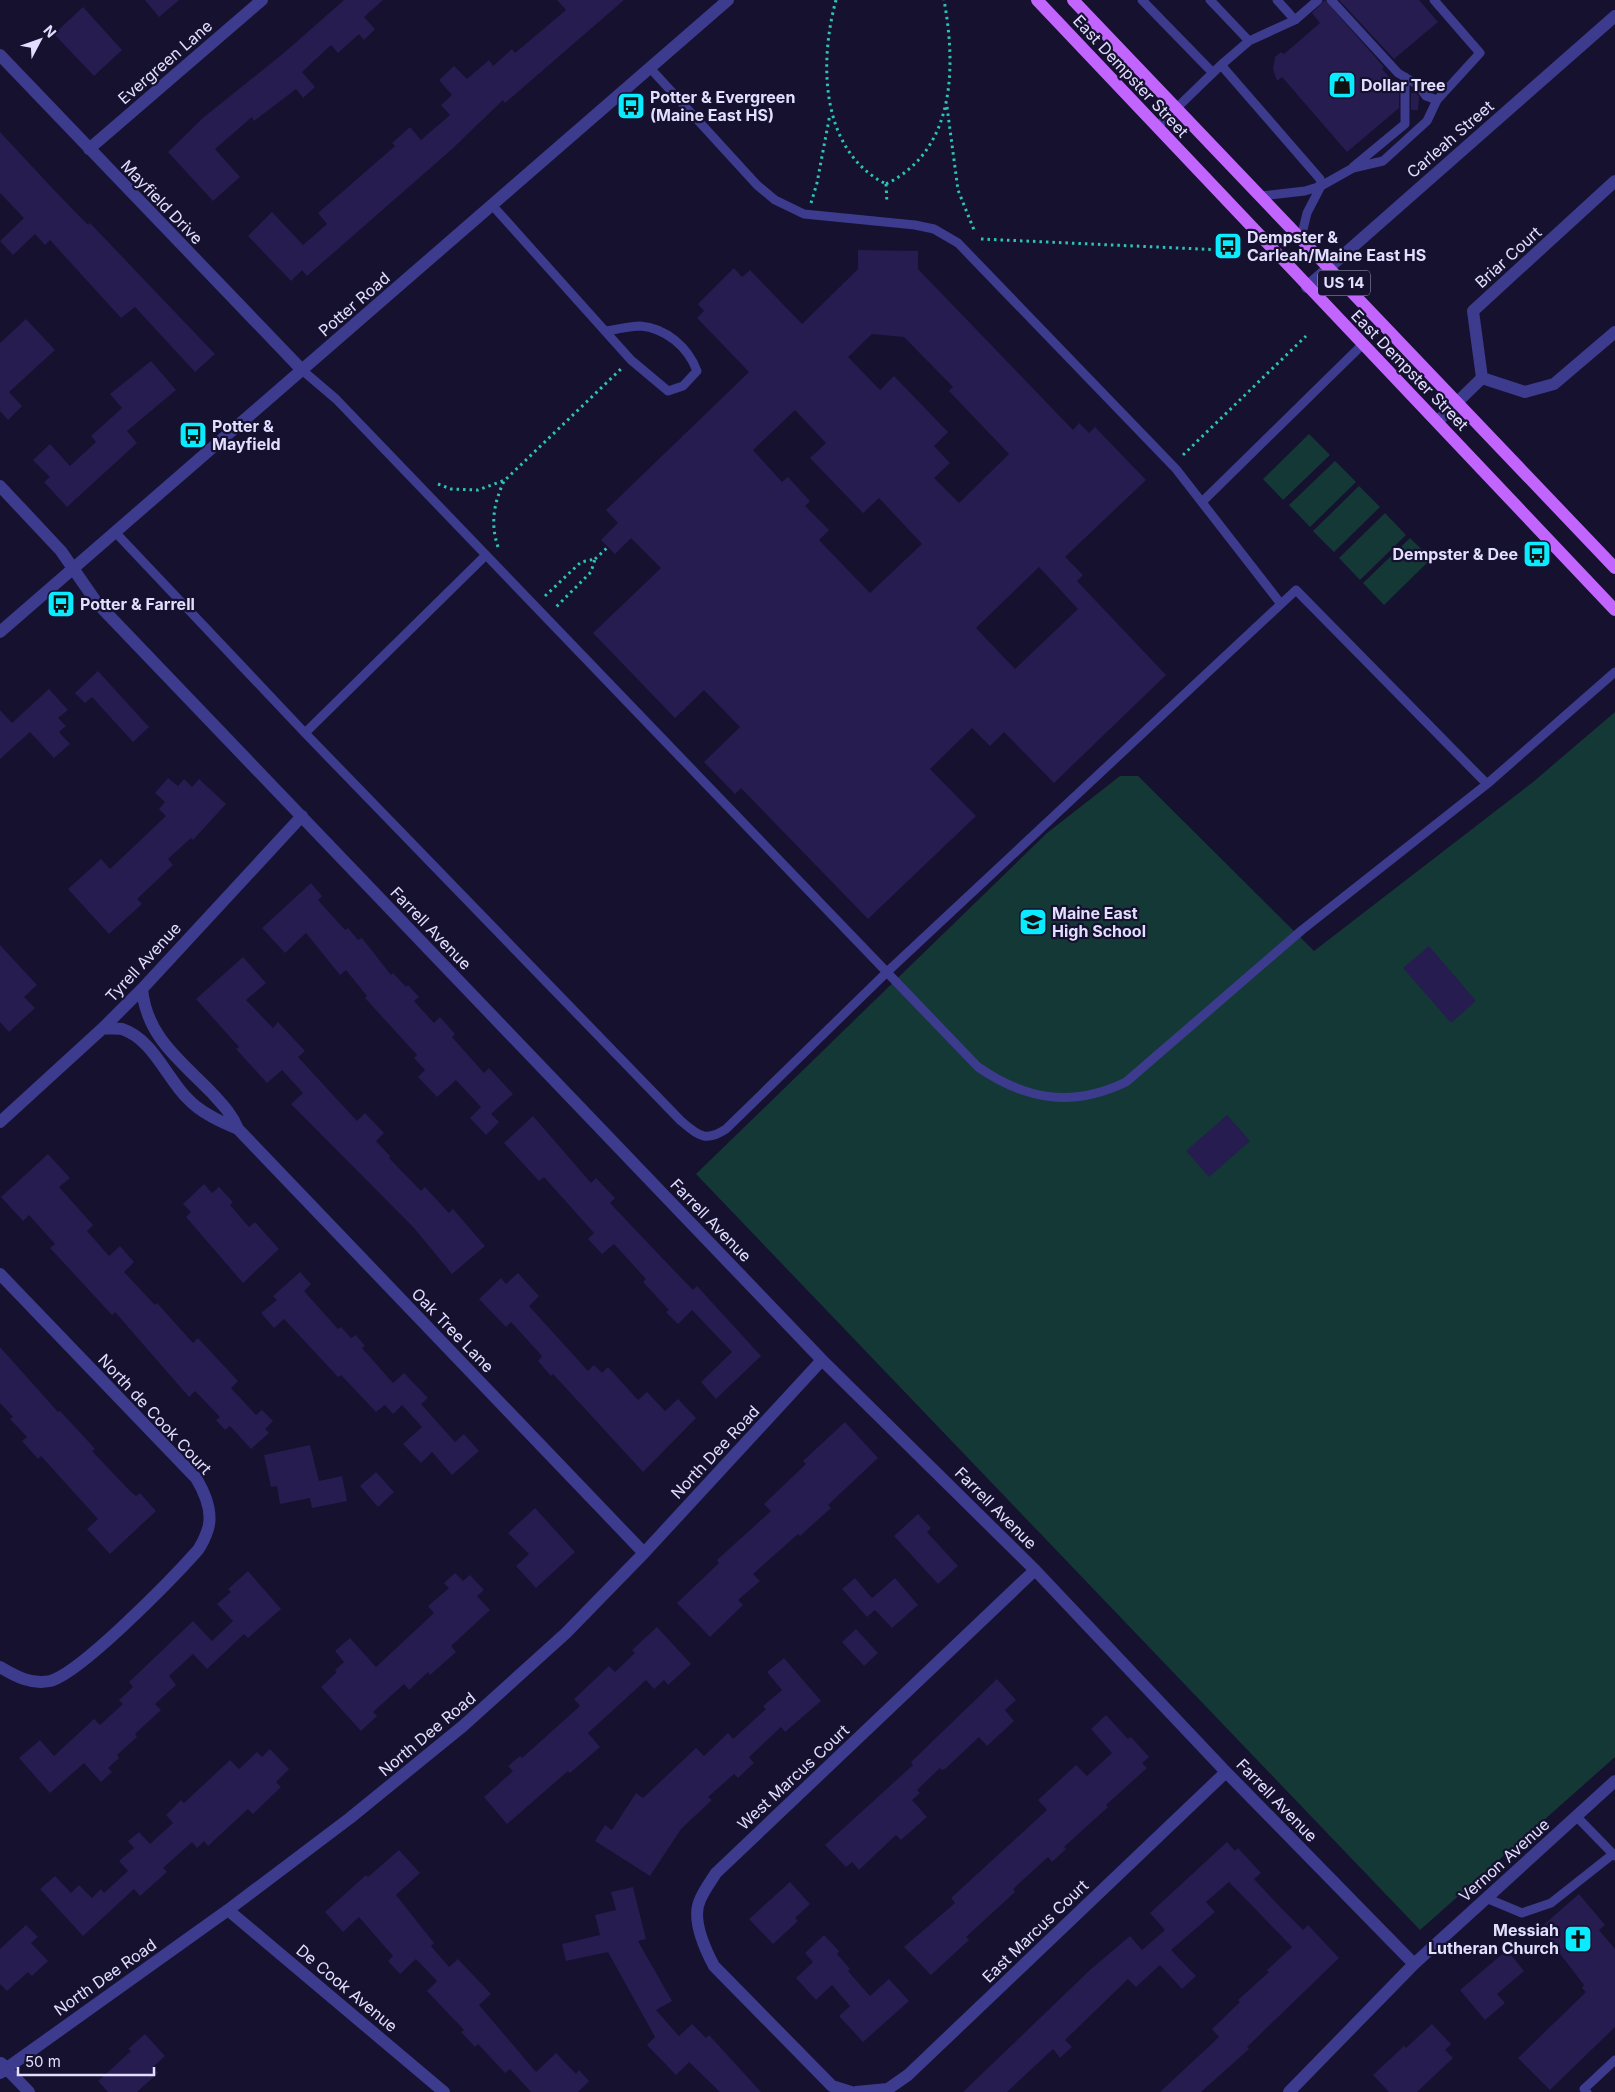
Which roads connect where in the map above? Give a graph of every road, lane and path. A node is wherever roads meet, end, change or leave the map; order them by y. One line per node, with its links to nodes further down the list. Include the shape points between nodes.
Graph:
1 (262, 0): 26 (street, Evergreen Lane)
2 (728, 0): 18 (street, Potter Road)
3 (836, 0): 24 (path, via 827,59)
4 (944, 0): 22 (path, via 950,44)
5 (1037, 0): 25 (main road, East Dempster Street / US 14)
6 (1073, 0): 23 (main road, East Dempster Street / US 14)
7 (1142, 0): 19 (lane)
8 (1210, 0): 15 (lane)
9 (1277, 0): 14 (lane)
10 (1318, 0): 14 (lane)
11 (1331, 0): 20 (lane)
12 (1434, 0): 21 (lane, via 1480,53)
13 (1615, 16): 39 (street, Carleah Street)
14 (1295, 20): 15 (lane)
15 (1249, 42): 17 (lane)
16 (0, 55): 26 (street, Mayfield Drive)
17 (1221, 64): 19 (lane); 30 (lane, via 1320,179)
18 (650, 68): 33 (street, Potter Road); 34 (lane, via 757,184 775,200)
19 (1212, 73): 23 (lane)
20 (1405, 77): 21 (lane, via 1418,85 1426,96); 27 (lane, via 1405,124)
21 (1438, 100): 27 (lane, via 1427,121 1383,161)
22 (947, 103): 29 (path, via 942,123 923,155 899,178); 35 (path, via 958,190)
23 (1176, 108): 25 (lane); 31 (main road, East Dempster Street / US 14)
24 (830, 112): 29 (path, via 853,156 865,170); 34 (path, via 814,197)
25 (1157, 127): 40 (main road, East Dempster Street / US 14)
26 (89, 149): 46 (street, Mayfield Drive)
27 (1353, 168): 30 (lane)
28 (1615, 181): 47 (street, Briar Court, via 1473,310)
29 (886, 184): 32 (path)
30 (1321, 186): 31 (lane); 36 (lane, via 1307,213)
31 (1261, 196): 36 (main road, East Dempster Street / US 14)
32 (887, 203)
33 (492, 205): 41 (lane); 46 (street, Potter Road)
34 (804, 214): 54 (lane, via 915,225 948,236 1176,469)
35 (974, 230)
36 (1301, 238): 39 (main road, East Dempster Street / US 14)
37 (981, 239): 38 (path)
38 (1222, 250)
39 (1329, 267): 40 (street, Carleah Street); 48 (main road, East Dempster Street / US 14)
40 (1307, 287): 44 (main road, East Dempster Street / US 14)
41 (605, 331): 45 (lane); 45 (lane, via 638,326 654,328 670,336 692,356 697,371 683,386 668,391)
42 (1615, 332): 47 (street, via 1554,384 1525,392)
43 (1306, 336): 50 (path)
44 (1362, 345): 49 (main road, East Dempster Street / US 14); 54 (lane)
45 (631, 360): 51 (path)
46 (302, 370): 55 (street, Potter Road); 58 (lane, via 336,399)
47 (1482, 378): 48 (street)
48 (1456, 403): 49 (street); 61 (main road, East Dempster Street / US 14)
49 (1438, 421): 65 (main road, East Dempster Street / US 14)
50 (1183, 455)
51 (504, 480): 52 (path, via 478,490 451,489); 56 (path, via 494,508 494,533)
52 (438, 484)
53 (0, 486): 60 (street, Farrell Avenue)
54 (1202, 502): 63 (lane)
55 (115, 532): 60 (street, Potter Road); 68 (lane)
56 (498, 547)
57 (608, 547): 59 (path)
58 (486, 555): 68 (lane); 71 (lane)
59 (595, 559): 62 (path, via 581,562); 64 (path, via 591,572)
60 (73, 568): 66 (street, Potter Road); 70 (street, Farrell Avenue, via 97,604)
61 (1615, 568)
62 (545, 596)
63 (1281, 604): 69 (lane, via 1296,590); 71 (lane)
64 (556, 607)
65 (1615, 610)
66 (0, 632)
67 (1615, 672): 69 (lane)
68 (305, 733): 71 (lane, via 695,1133 705,1137 716,1136 726,1130)
69 (1487, 784): 71 (lane, via 1302,930 1126,1082 1108,1091 1088,1096 1045,1097 997,1080 978,1067)
70 (302, 816): 72 (street, Tyrell Avenue); 77 (street, Farrell Avenue)
71 (887, 972)
72 (142, 989): 73 (street, Tyrell Avenue); 75 (street, Oak Tree Lane, via 144,1008 156,1034 228,1111)
73 (103, 1028): 74 (street, Tyrell Avenue); 75 (street, Oak Tree Lane, via 131,1033 146,1046 190,1101 220,1122)
74 (0, 1122)
75 (238, 1129): 78 (street, Oak Tree Lane)
76 (0, 1274): 80 (street, North de Cook Court, via 196,1478 208,1509 208,1528 199,1548 137,1613 73,1668 51,1681 35,1683)
77 (822, 1360): 78 (street, North Dee Road); 79 (street, Farrell Avenue)
78 (644, 1553): 86 (street, North Dee Road, via 566,1633 463,1726 350,1818)
79 (1035, 1570): 81 (street, Farrell Avenue); 93 (street, West Marcus Court, via 716,1873 699,1902 698,1926 702,1944 714,1966 832,2086)
80 (0, 1666)
81 (1226, 1772): 87 (street, Farrell Avenue); 94 (street, East Marcus Court, via 908,2075 888,2088)
82 (1613, 1786): 83 (street, Vernon Avenue)
83 (1576, 1816): 84 (lane); 85 (street, Vernon Avenue)
84 (1614, 1855): 85 (lane, via 1551,1903 1522,1913)
85 (1486, 1898): 87 (street, Vernon Avenue)
86 (228, 1910): 89 (street, North Dee Road); 92 (street, De Cook Avenue)
87 (1414, 1964): 90 (street, Vernon Avenue)
88 (1615, 2060): 95 (lane, via 1584,2089)
89 (2, 2067): 91 (street)
90 (1297, 2089)
91 (29, 2092)
92 (444, 2092)
93 (851, 2092)
94 (856, 2092)
95 (1588, 2092)

